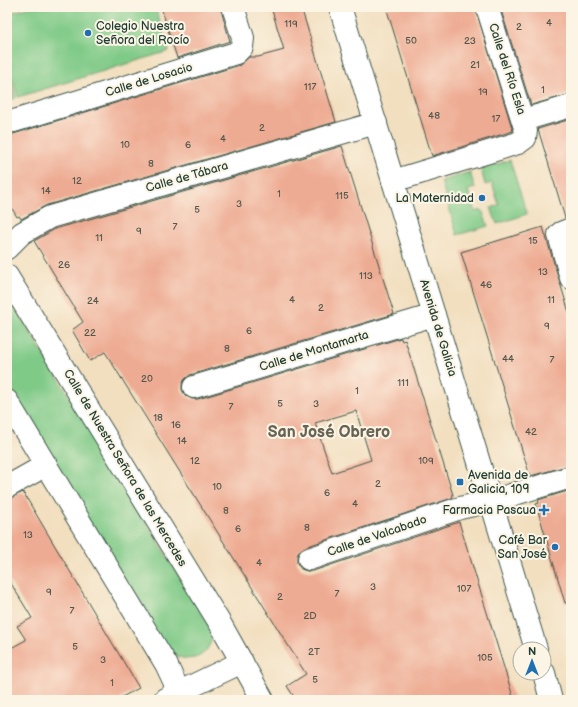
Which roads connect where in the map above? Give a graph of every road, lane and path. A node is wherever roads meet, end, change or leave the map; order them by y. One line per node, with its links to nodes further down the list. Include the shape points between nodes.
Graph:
1 (233, 7): 5 (main road, Calle de Losacio, via 243,41 242,47 236,53)
2 (340, 7): 6 (main road, Avenida de Galicia)
3 (490, 8): 7 (main road, Calle del Río Esla)
4 (571, 106): 7 (main road)
5 (14, 121)
6 (376, 123): 8 (main road, Avenida de Galicia); 10 (main road, Calle de Tábara, via 50,217 26,231)
7 (525, 125): 8 (main road, via 524,138 518,142)
8 (393, 181): 13 (main road, Avenida de Galicia)
9 (565, 231): 12 (main road, via 559,237)
10 (7, 248)
11 (7, 276): 22 (main road, Calle de Nuestra Señora de las Mercedes)
12 (571, 278)
13 (434, 315): 14 (main road, Calle de Montamarta); 19 (main road, Avenida de Galicia)
14 (194, 387)
15 (7, 401): 16 (main road)
16 (46, 465): 18 (main road); 24 (main road, via 166,664)
17 (571, 477): 19 (main road, Calle de Valcabado)
18 (7, 487)
19 (491, 501): 20 (main road, Calle de Valcabado, via 460,508); 21 (main road, Avenida de Galicia)
20 (309, 559)
21 (534, 641)
22 (242, 662): 24 (main road); 25 (main road, Calle de Nuestra Señora de las Mercedes)
23 (546, 681): 26 (main road)
24 (173, 698)
25 (263, 700)
26 (552, 700)

